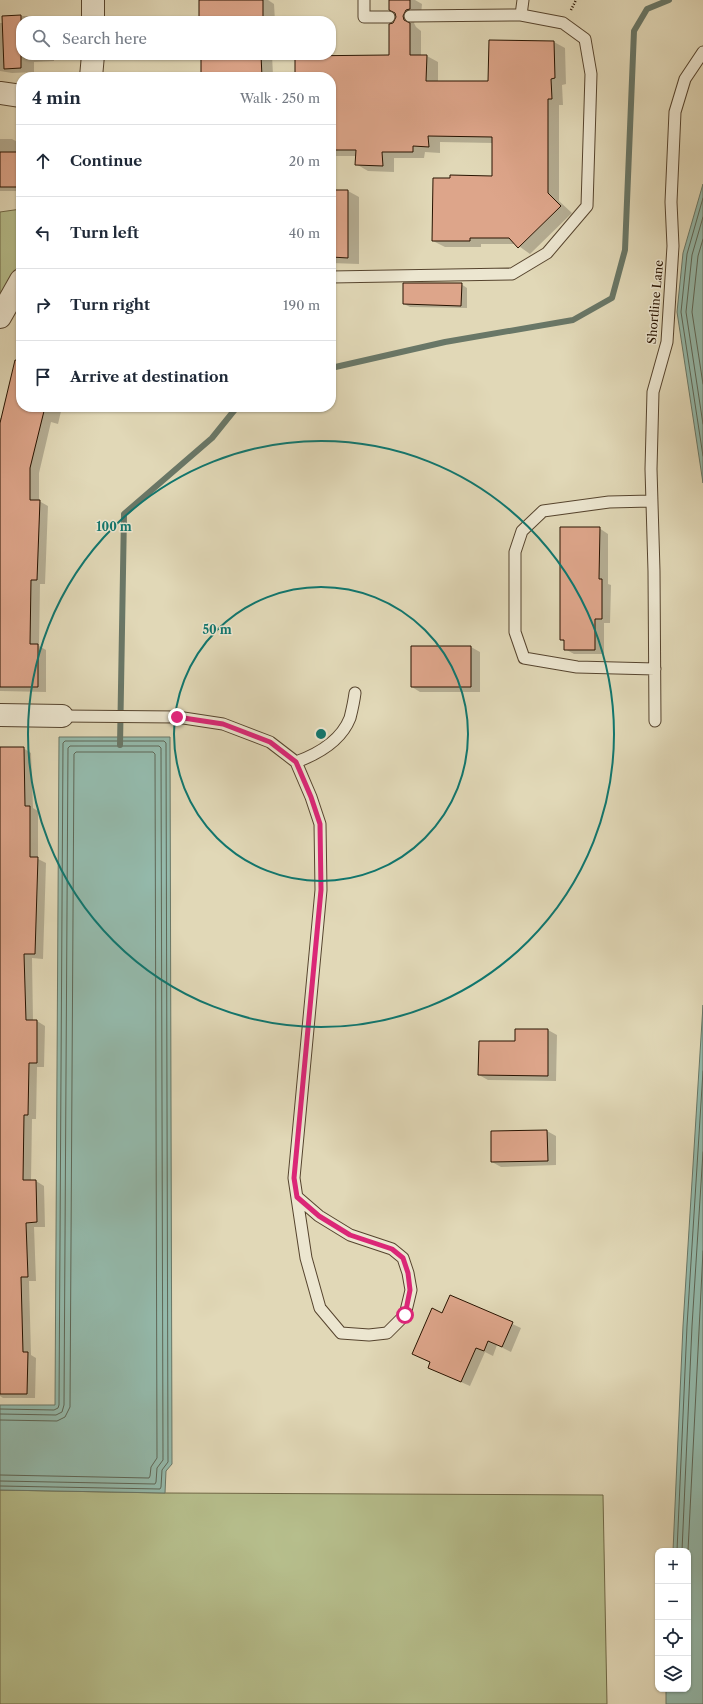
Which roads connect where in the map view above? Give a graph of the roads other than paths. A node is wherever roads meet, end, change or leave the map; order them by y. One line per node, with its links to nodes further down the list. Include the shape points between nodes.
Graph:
1 (93, 0): 5 (street)
2 (364, 0): 7 (lane, via 364,17)
3 (523, 0): 4 (lane)
4 (522, 15): 6 (lane); 13 (lane, via 564,23 585,39 591,74 587,206 547,253 512,274)
5 (93, 16)
6 (410, 16)
7 (389, 17)
8 (703, 52): 16 (lane, Shortline Lane, via 685,79 675,112 671,202 673,246 667,342 653,392)
9 (93, 60): 10 (street)
10 (91, 72)
11 (0, 93): 12 (street)
12 (16, 95)
13 (336, 277)
14 (16, 289): 15 (street)
15 (0, 317)
16 (651, 501): 17 (lane, Shortline Lane); 17 (lane, via 609,502 543,511 522,531 515,552 515,632 524,658 576,666)
17 (655, 669): 21 (lane, Shortline Lane)
18 (356, 693): 22 (lane, via 349,718 338,736 314,755)
19 (0, 715): 20 (street)
20 (62, 716): 22 (lane, via 177,717 223,724 270,742)
21 (655, 721)
22 (296, 762): 23 (lane, via 320,824 321,875 294,1178)
23 (297, 1197): 23 (lane, via 319,1216 350,1235 392,1249 403,1258 410,1290 405,1315 388,1334 341,1334 320,1308 306,1258)

